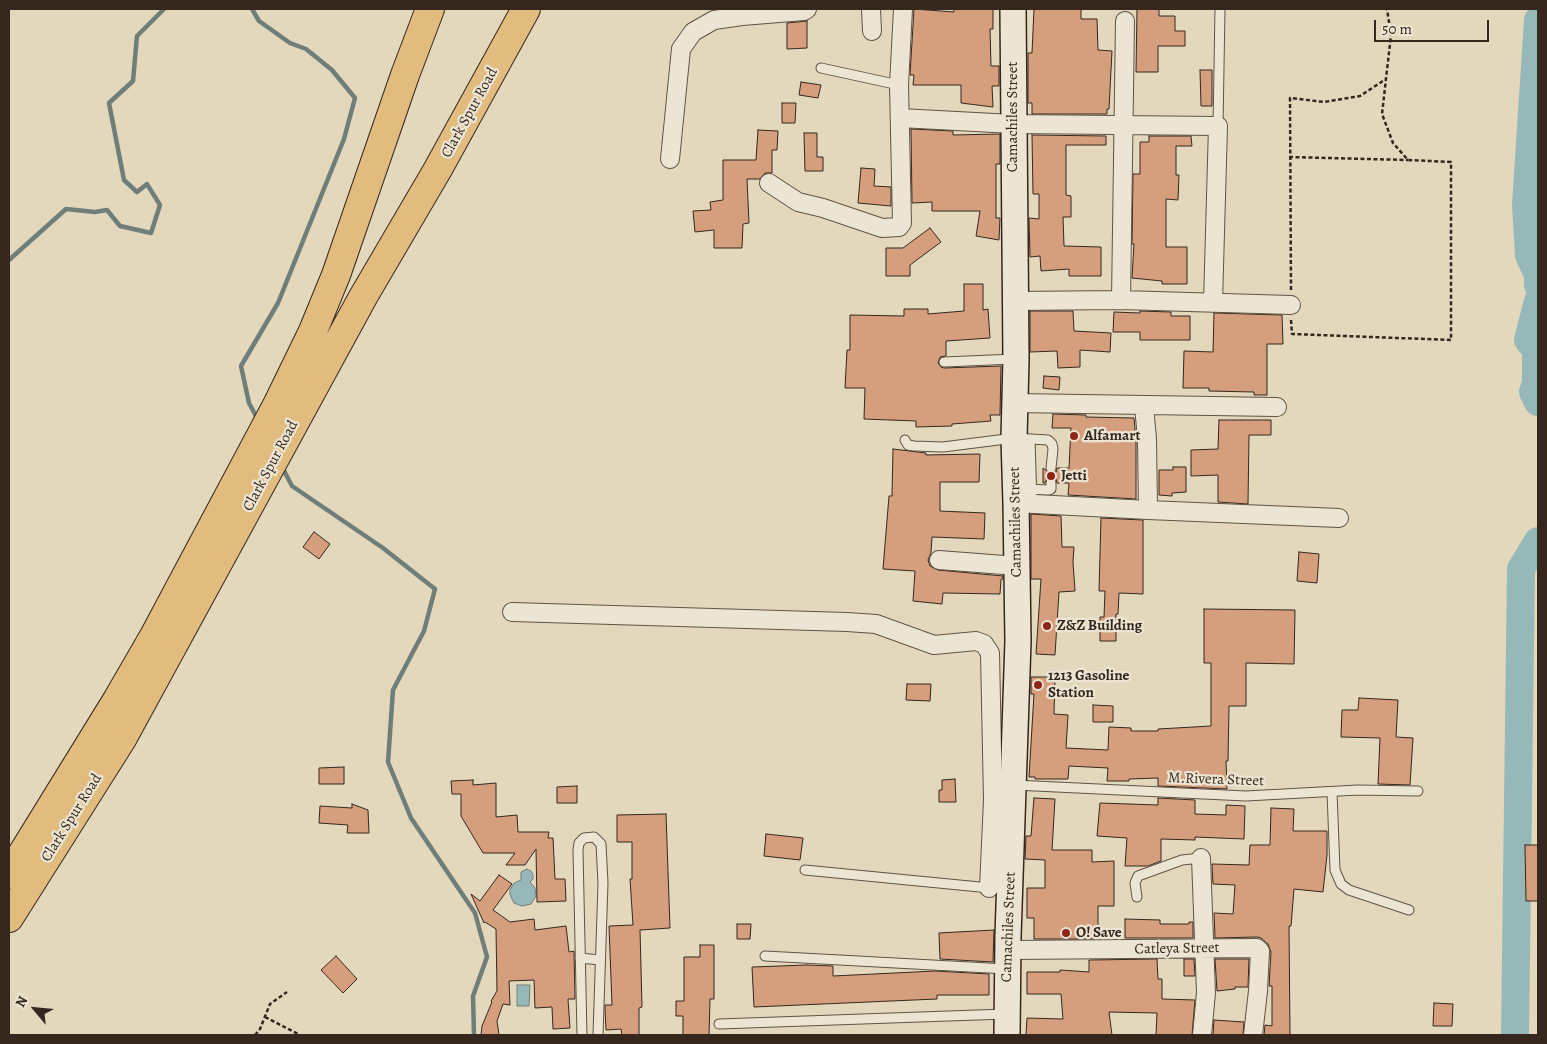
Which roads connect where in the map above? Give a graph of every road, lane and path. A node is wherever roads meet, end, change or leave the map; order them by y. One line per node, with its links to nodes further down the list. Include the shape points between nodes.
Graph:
1 (430, 9): 31 (highway, Clark Spur Road)
2 (526, 9): 31 (highway, Clark Spur Road, via 363,297)
3 (807, 9): 19 (street, via 714,20 693,32 681,50)
4 (871, 9): 10 (street)
5 (903, 9): 13 (street)
6 (1013, 9): 15 (street, Camachiles Street)
7 (1220, 9): 17 (lane)
8 (1387, 9): 12 (path, via 1391,35)
9 (1124, 21): 16 (street)
10 (872, 30)
11 (821, 68): 13 (lane)
12 (1386, 79): 18 (path, via 1360,96 1324,102 1290,98); 20 (path, via 1382,114 1394,143)
13 (899, 85): 14 (street)
14 (900, 118): 15 (street); 21 (street, via 902,223 899,227 882,228 798,202)
15 (1013, 124): 16 (street); 23 (street, Camachiles Street)
16 (1123, 125): 17 (street); 22 (street)
17 (1218, 126): 24 (street)
18 (1289, 156): 20 (path); 25 (path)
19 (670, 159)
20 (1408, 160): 25 (path, via 1451,162 1451,340 1292,334)
21 (769, 182)
22 (1121, 300): 23 (street); 24 (street)
23 (1015, 301): 26 (street, Camachiles Street)
24 (1212, 303): 25 (street)
25 (1291, 305)
26 (1016, 359): 27 (lane); 28 (street, Camachiles Street)
27 (944, 362)
28 (1015, 403): 29 (street); 32 (street, Camachiles Street)
29 (1144, 406): 30 (street); 38 (street)
30 (1276, 407)
31 (284, 417): 34 (highway, Clark Spur Road)
32 (1022, 438): 33 (lane, via 943,447 914,446); 35 (lane, via 1048,440 1052,444); 37 (street, Camachiles Street)
33 (905, 440)
34 (262, 460): 48 (highway, Clark Spur Road); 52 (highway, Clark Spur Road, via 122,739)
35 (1051, 468)
36 (1051, 483): 37 (lane, via 1049,490)
37 (1024, 496): 38 (street); 41 (street, Camachiles Street)
38 (1148, 510): 39 (street)
39 (1339, 518)
40 (939, 560): 41 (street)
41 (1017, 566): 43 (street, Camachiles Street)
42 (512, 612): 49 (street, via 847,622 876,624 934,645 976,641 984,644 990,653)
43 (1014, 786): 45 (lane, M.Rivera Street, via 1246,796); 49 (street, Camachiles Street)
44 (1418, 791): 45 (lane, M.Rivera Street)
45 (1332, 792): 51 (lane, via 1335,870 1341,884 1349,890)
46 (1201, 858): 50 (lane, via 1182,860 1138,876 1135,883); 53 (street)
47 (805, 870): 49 (lane)
48 (9, 874)
49 (999, 889): 56 (street, Camachiles Street)
50 (1137, 896)
51 (1409, 910)
52 (9, 918)
53 (1204, 950): 56 (street, Catleya Street); 66 (street, via 1206,993); 67 (street, Catleya Street, via 1254,948 1260,951)
54 (765, 956): 56 (lane)
55 (580, 958): 57 (lane); 57 (lane, via 578,850 584,838 594,837 601,844 603,884); 64 (lane)
56 (1008, 959): 61 (street, Camachiles Street)
57 (600, 960): 65 (lane)
58 (287, 992): 59 (path, via 270,1004)
59 (265, 1017): 62 (path); 63 (path)
60 (718, 1024): 61 (lane)
61 (1007, 1025)
62 (255, 1035)
63 (300, 1035)
64 (582, 1035)
65 (598, 1035)
66 (1202, 1035)
67 (1252, 1035)

